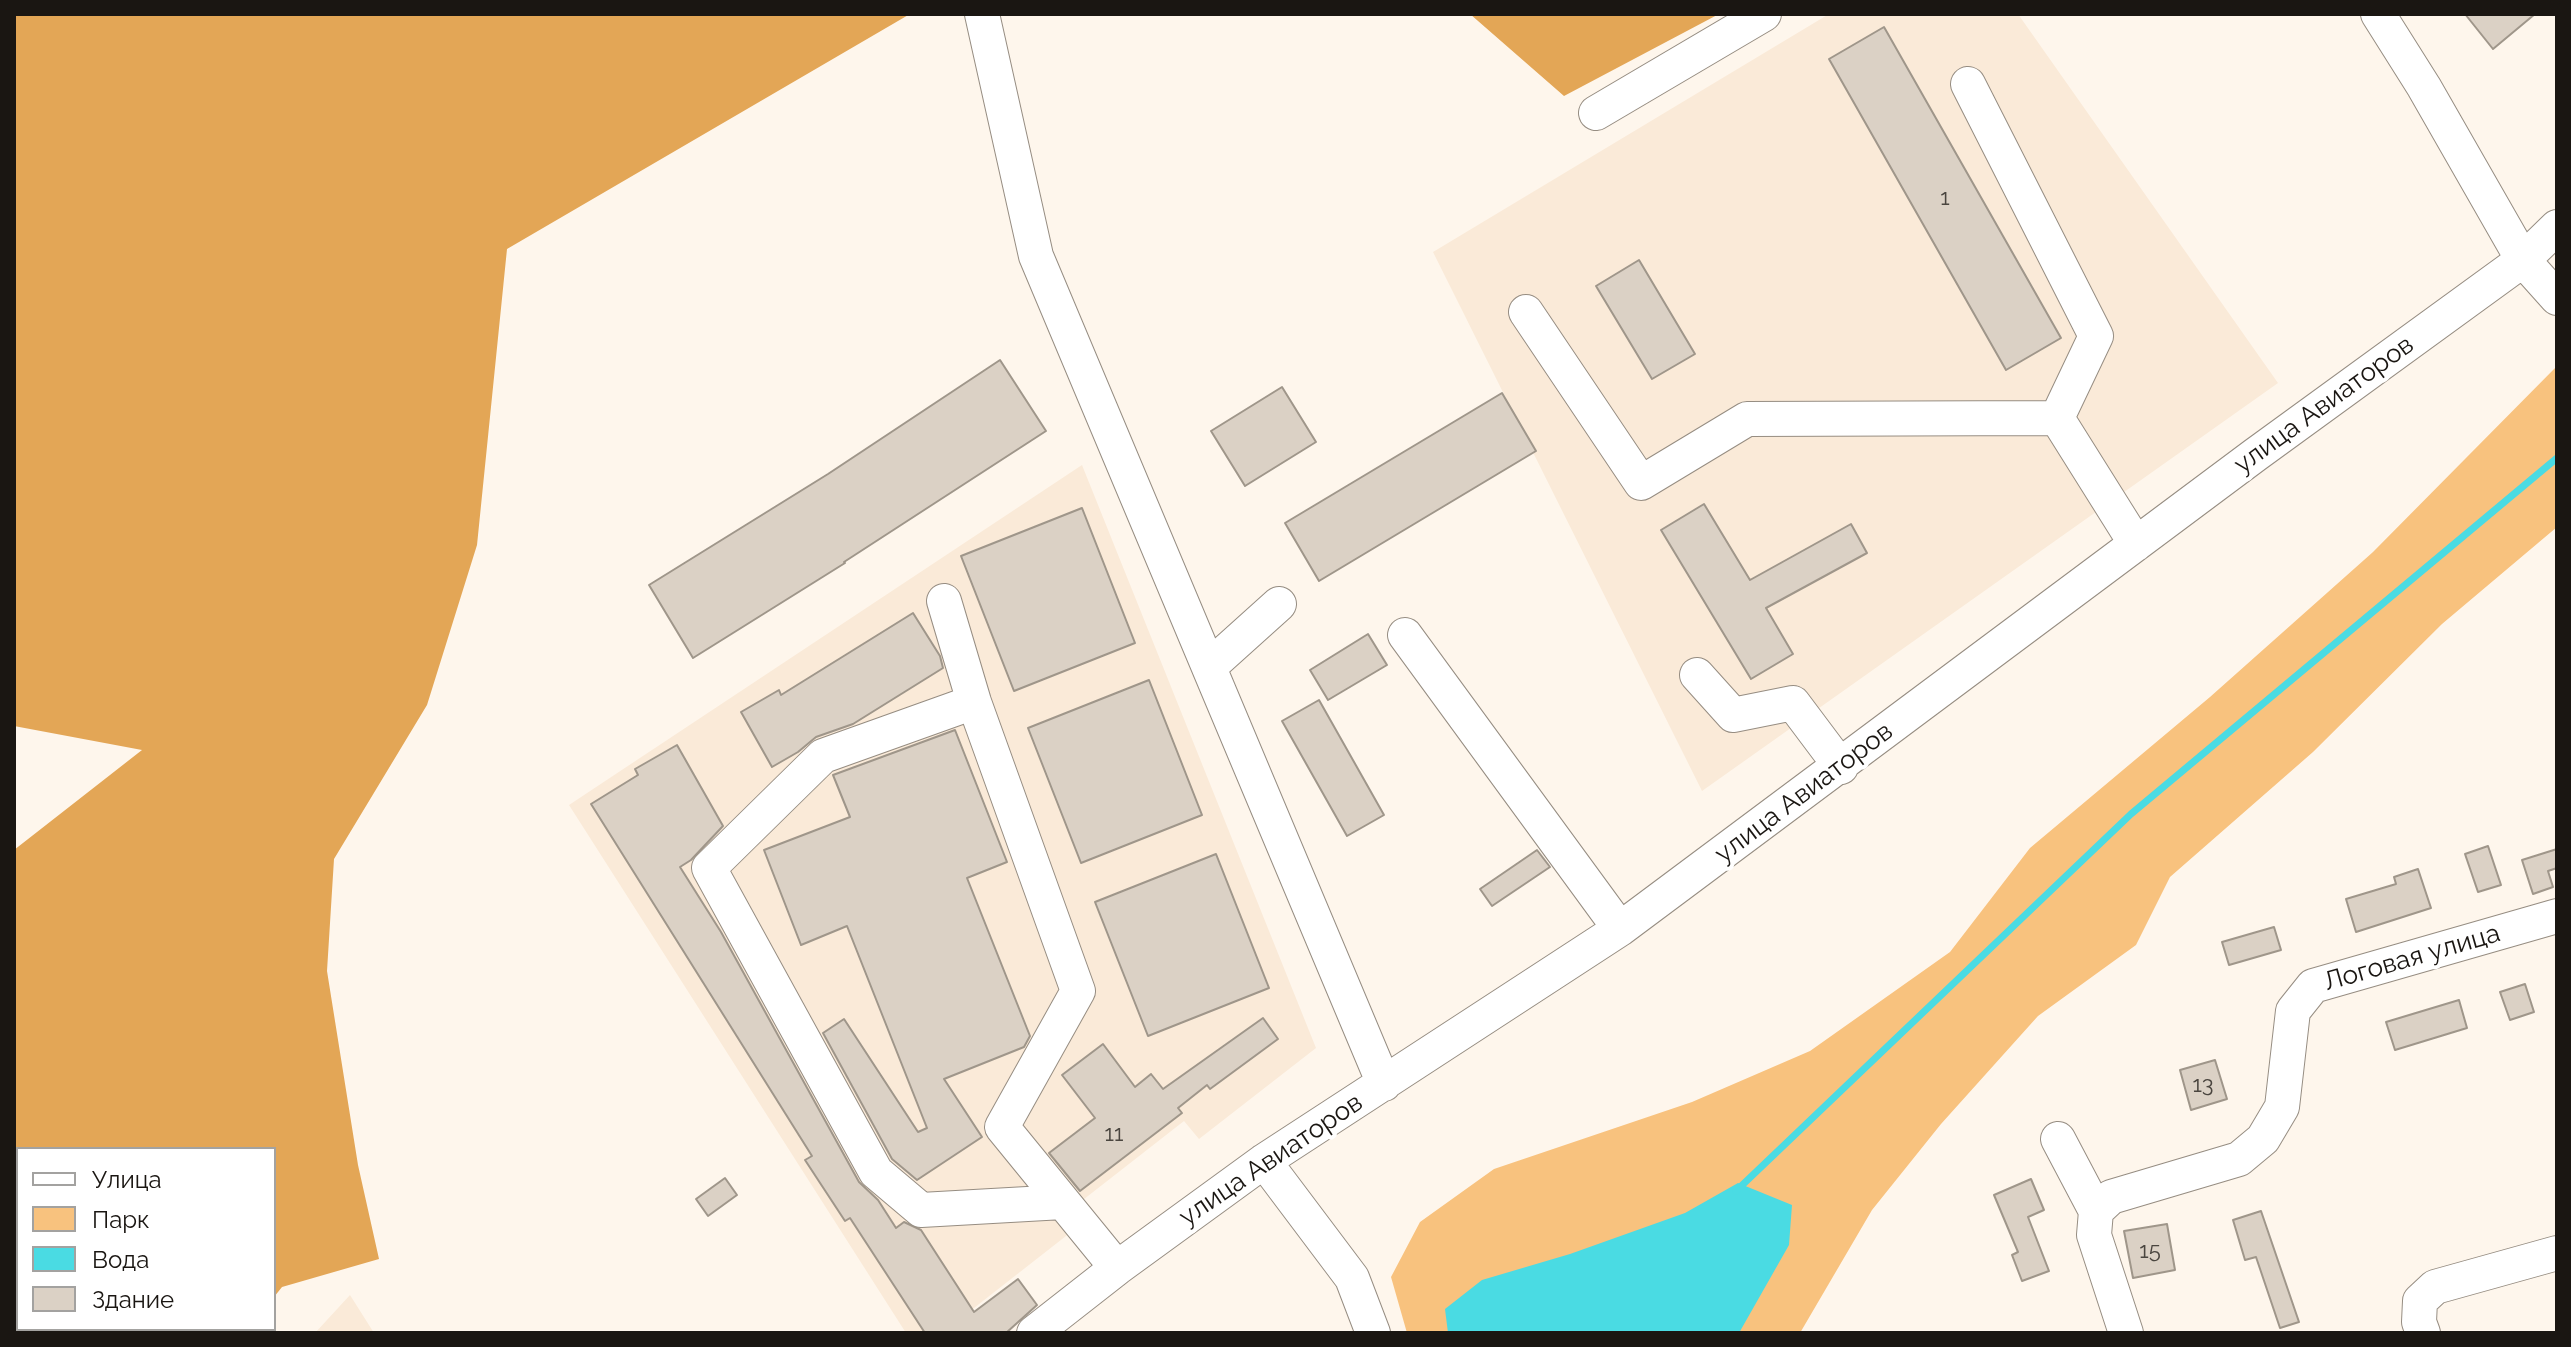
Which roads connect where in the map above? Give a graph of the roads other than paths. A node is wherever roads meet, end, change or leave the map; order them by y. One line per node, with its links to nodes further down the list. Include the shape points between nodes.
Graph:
1 (982, 14): 15 (street, via 1036,256)
2 (1764, 14): 5 (street)
3 (2378, 14): 7 (street)
4 (1968, 84): 10 (street, via 2096,336)
5 (1596, 113)
6 (2557, 227): 7 (street, улица Авиаторов)
7 (2523, 260): 8 (street); 11 (street, улица Авиаторов)
8 (2557, 298)
9 (1526, 312): 10 (street, via 1641,483 1747,419)
10 (2057, 418): 11 (street)
11 (2136, 544): 18 (street, улица Авиаторов)
12 (944, 601): 17 (street)
13 (1279, 604): 15 (street)
14 (1405, 635): 20 (street)
15 (1209, 667): 21 (street)
16 (1697, 675): 18 (street, via 1733,715 1793,703)
17 (974, 702): 24 (street, via 1078,991 1002,1127); 24 (street, via 823,756 709,868 876,1172 921,1210)
18 (1841, 767): 20 (street, улица Авиаторов)
19 (2557, 916): 25 (street, Логовая улица, via 2313,986 2293,1011 2282,1107 2263,1139 2239,1159 2111,1197)
20 (1620, 929): 21 (street, улица Авиаторов)
21 (1384, 1084): 23 (street, улица Авиаторов)
22 (2058, 1139): 25 (street)
23 (1264, 1161): 27 (street, улица Авиаторов); 29 (street, via 1352,1278)
24 (1063, 1202): 27 (street)
25 (2096, 1211): 30 (street, via 2094,1235)
26 (2557, 1253): 31 (street, via 2435,1287 2420,1301)
27 (1117, 1268): 28 (street, улица Авиаторов)
28 (1034, 1333)
29 (1373, 1333)
30 (2126, 1333)
31 (2423, 1333)

